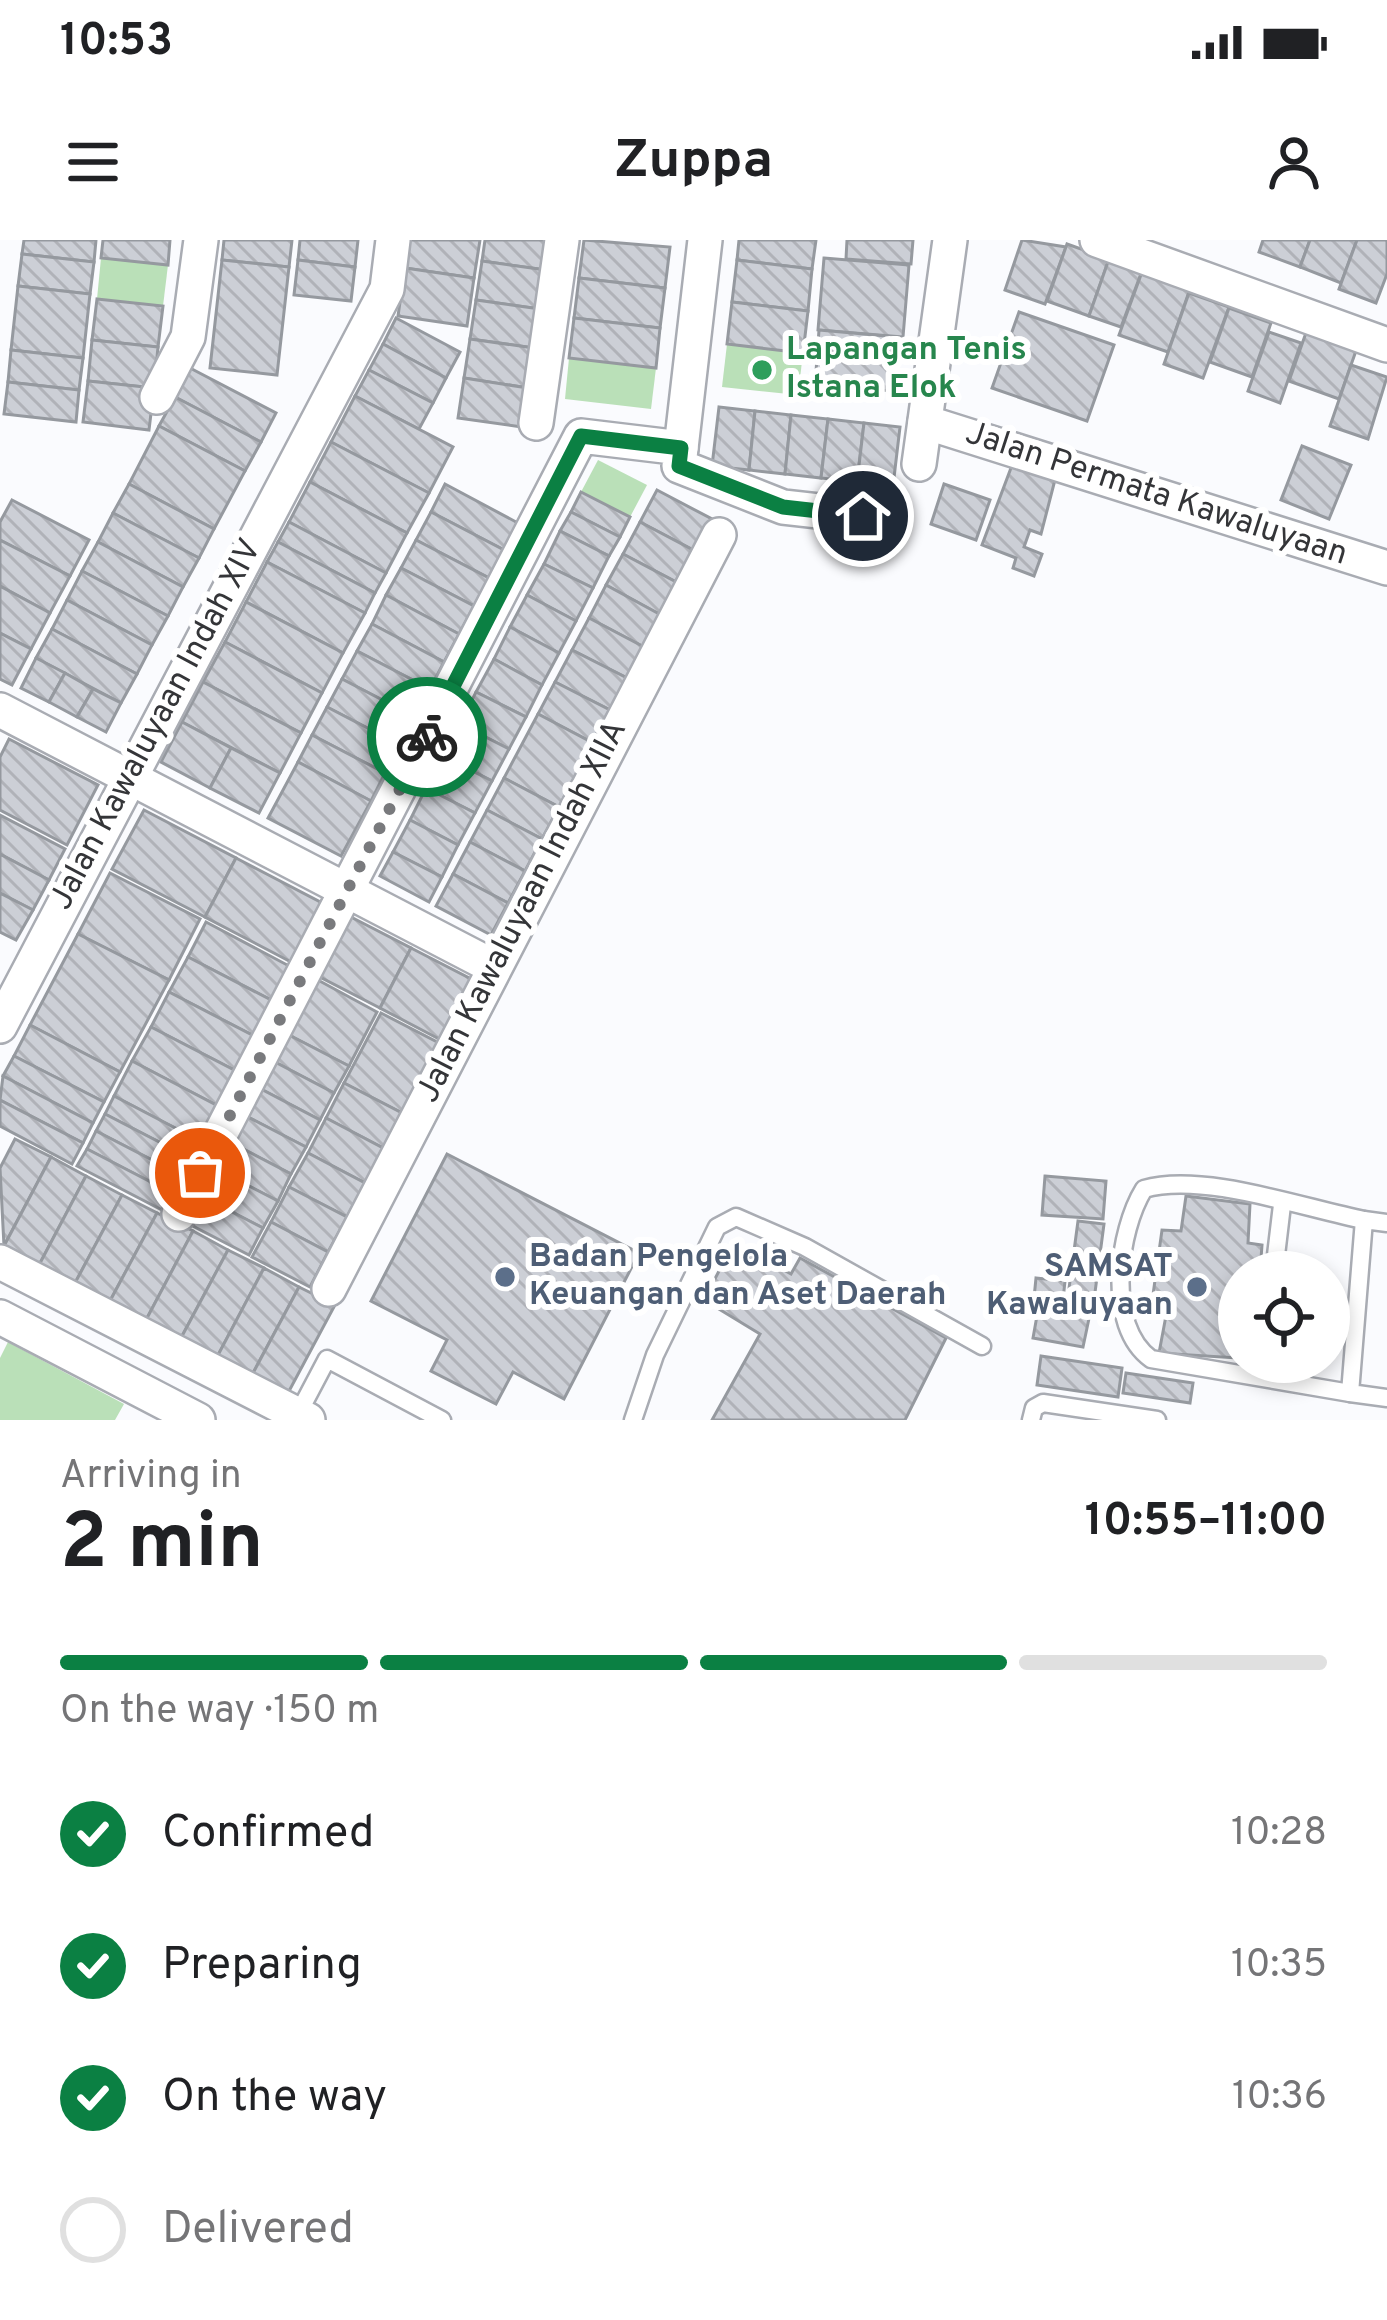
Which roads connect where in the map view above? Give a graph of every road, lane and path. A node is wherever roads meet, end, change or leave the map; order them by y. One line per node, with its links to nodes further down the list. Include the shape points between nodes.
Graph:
1 (201, 240): 8 (street, via 188,337)
2 (393, 240): 17 (street, Jalan Kawaluyaan Indah XIV, via 387,289)
3 (562, 240): 10 (street)
4 (706, 240): 11 (street)
5 (950, 240): 9 (street, Jalan Permata Kawaluyaan)
6 (1097, 240): 7 (street)
7 (1387, 345)
8 (157, 397)
9 (926, 422): 12 (street, Jalan Permata Kawaluyaan); 15 (street, Jalan Permata Kawaluyaan)
10 (536, 423)
11 (681, 448): 13 (street, via 679,466 783,507); 18 (street, via 581,436)
12 (919, 464)
13 (863, 516)
14 (718, 535): 19 (street, Jalan Kawaluyaan Indah XIIA)
15 (1387, 568)
16 (0, 710): 17 (street)
17 (129, 777): 18 (street); 20 (street, Jalan Kawaluyaan Indah XIV)
18 (348, 891): 19 (street); 22 (street)
19 (494, 967): 27 (street, Jalan Kawaluyaan Indah XIIA)
20 (0, 1026)
21 (1282, 1204): 23 (lane); 25 (lane); 30 (lane, via 1164,1184 1144,1189 1131,1221 1120,1302 1139,1351)
22 (178, 1214)
23 (1364, 1220): 24 (lane); 33 (lane)
24 (1387, 1223)
25 (1276, 1251)
26 (0, 1262): 31 (street)
27 (329, 1289)
28 (0, 1317): 36 (street)
29 (982, 1346): 39 (lane, via 805,1247 726,1219 655,1355)
30 (1218, 1366)
31 (232, 1380): 35 (street); 37 (street)
32 (1309, 1383): 33 (lane)
33 (1350, 1394): 34 (lane)
34 (1387, 1398)
35 (303, 1417): 38 (lane, via 327,1359)
36 (198, 1420)
37 (210, 1420)
38 (442, 1420)
39 (633, 1420)
40 (1031, 1420): 41 (lane, via 1043,1403)
41 (1156, 1420)

